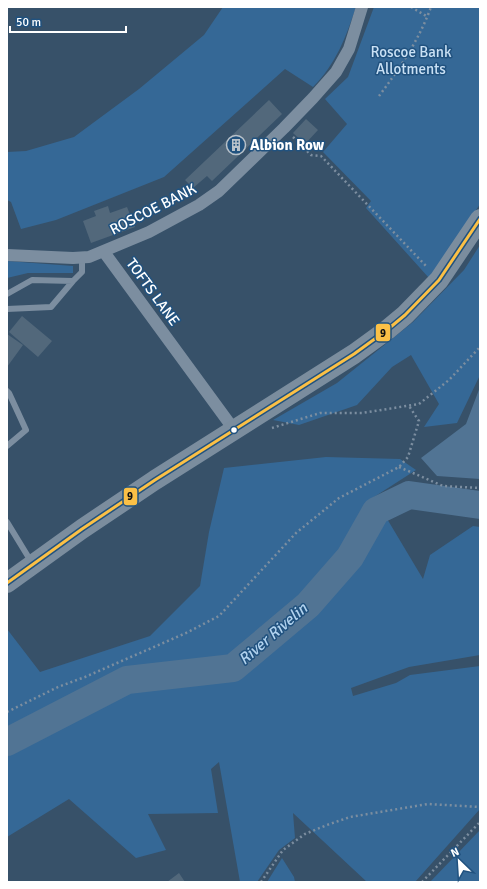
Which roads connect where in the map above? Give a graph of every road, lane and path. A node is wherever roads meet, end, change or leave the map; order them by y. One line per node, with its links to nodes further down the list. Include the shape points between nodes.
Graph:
1 (362, 7): 6 (street, ROSCOE BANK, via 349,49 336,72)
2 (411, 7): 4 (path)
3 (431, 7): 4 (path)
4 (428, 17): 5 (path, via 408,55)
5 (379, 96)
6 (284, 128): 8 (street, ROSCOE BANK, via 219,191 200,205); 11 (path, via 311,155 321,156)
7 (480, 219): 11 (main road)
8 (104, 252): 10 (street); 19 (street, TOFTS LANE)
9 (7, 255): 10 (street)
10 (82, 257): 12 (lane, via 82,272)
11 (439, 280): 19 (main road, via 405,315 360,350)
12 (73, 281): 13 (lane, via 32,280); 14 (lane, via 51,307)
13 (7, 294)
14 (7, 309)
15 (480, 347): 17 (path, via 449,380 419,404)
16 (7, 391): 20 (lane, via 26,430)
17 (409, 406): 18 (path, via 362,413 320,413); 21 (path, via 419,421 408,457)
18 (266, 430)
19 (235, 431): 24 (main road, via 155,480)
20 (7, 446)
21 (399, 467): 22 (path, via 443,486); 26 (path, via 339,498 296,533 219,616)
22 (480, 488)
23 (7, 522): 24 (lane)
24 (32, 565): 25 (main road)
25 (7, 583)
26 (7, 712)
27 (480, 807): 29 (path, via 428,804 350,817 332,823 305,834 283,850)
28 (480, 822): 30 (path)
29 (261, 882)
30 (422, 882)

